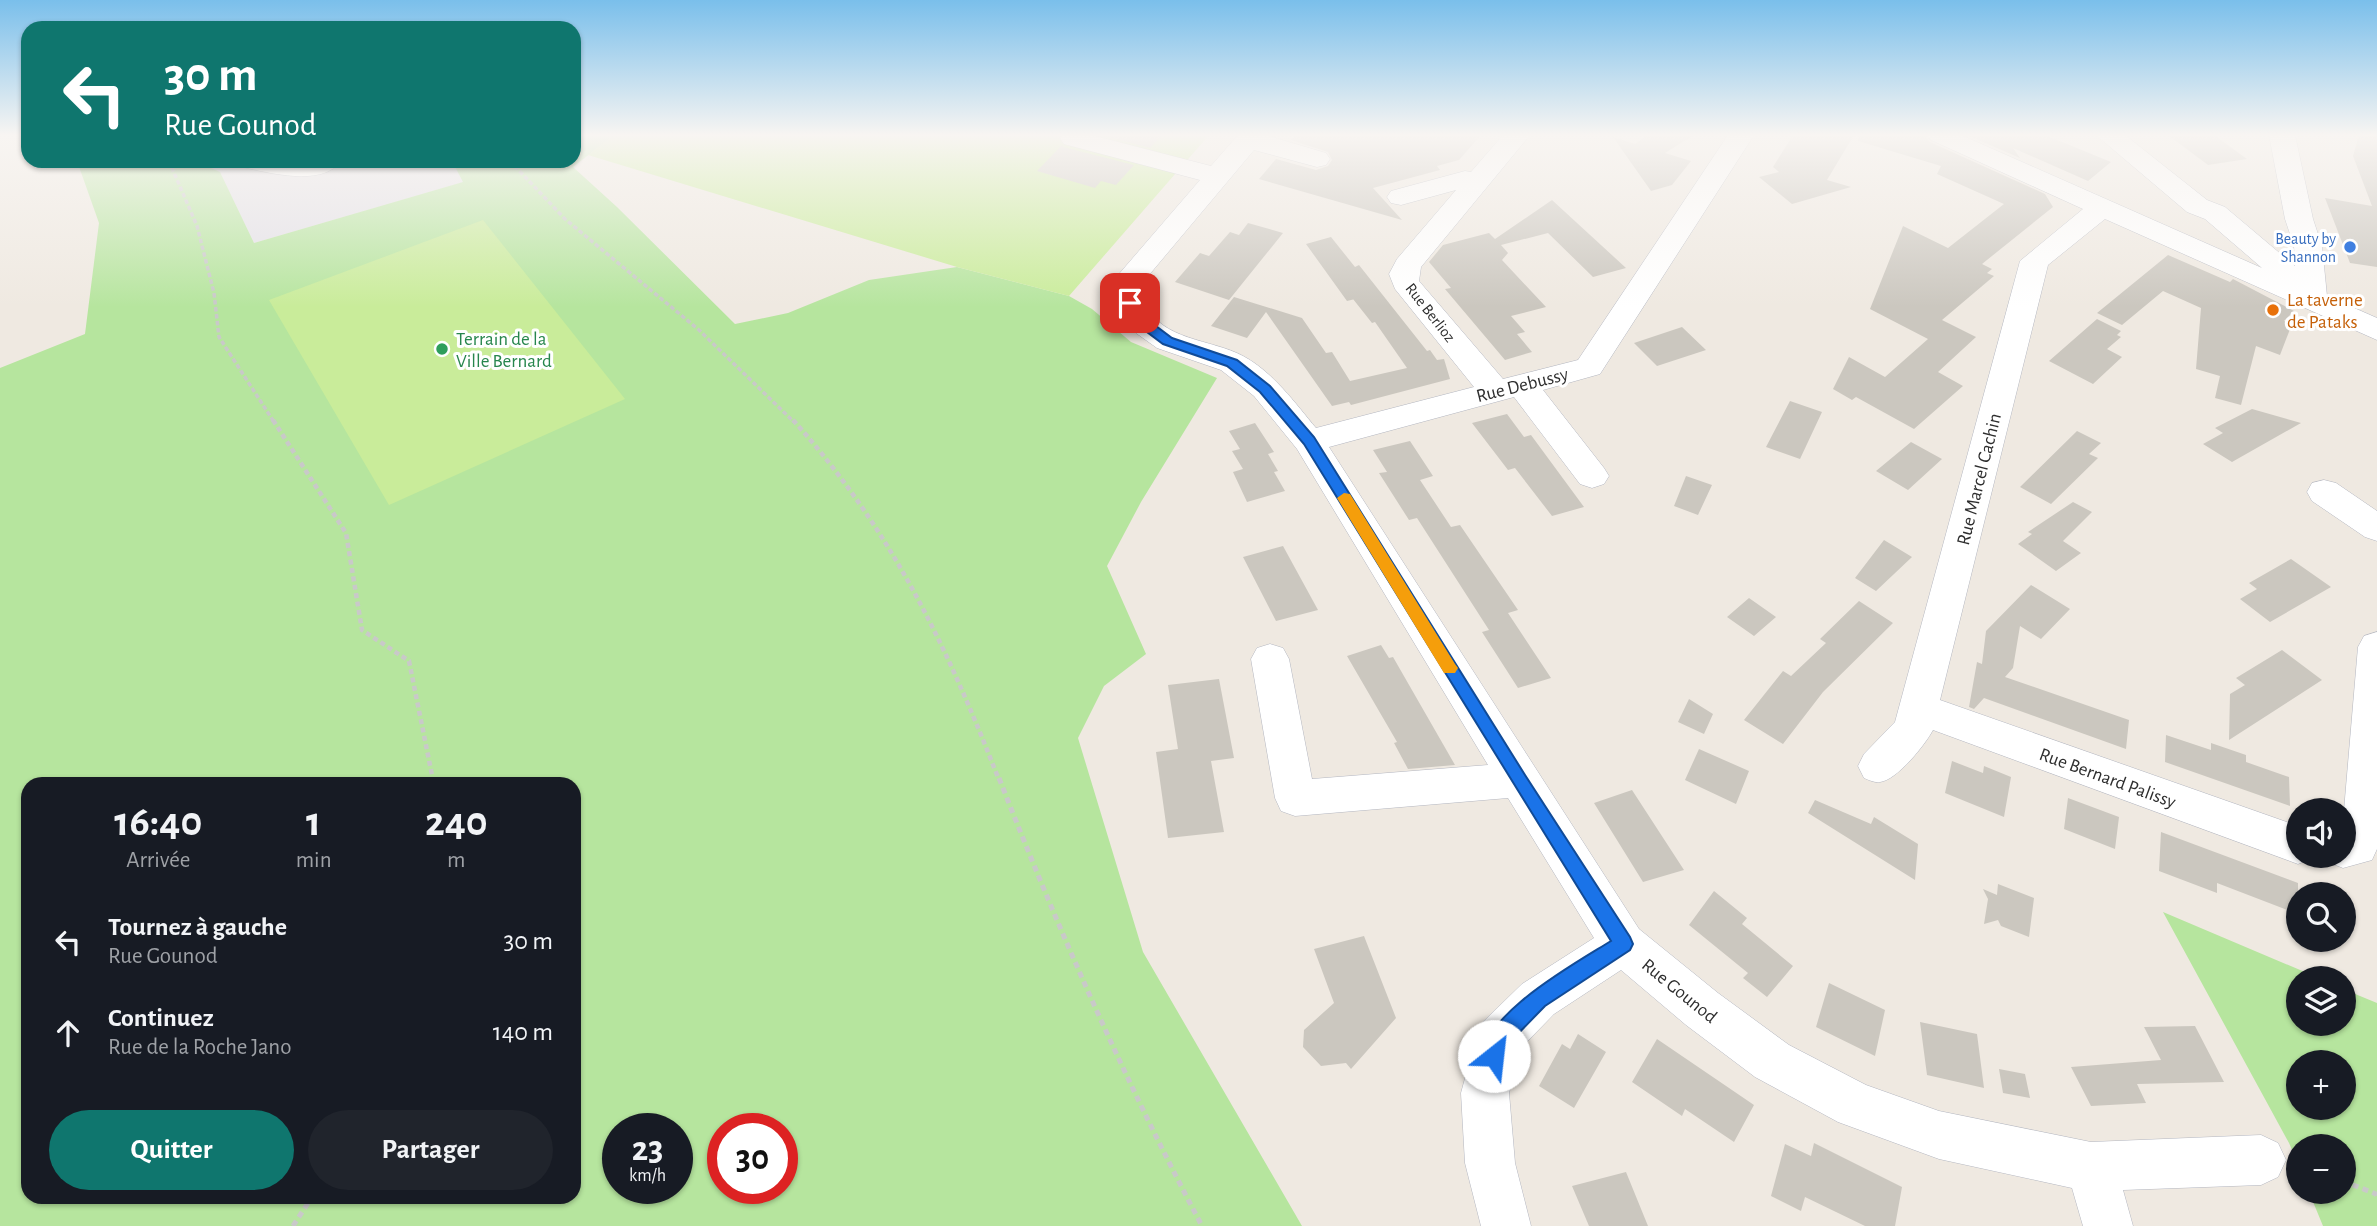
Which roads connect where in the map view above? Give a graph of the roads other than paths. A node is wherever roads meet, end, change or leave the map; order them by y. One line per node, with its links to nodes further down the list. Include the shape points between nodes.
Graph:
1 (1203, 192): 17 (street, Rue Gounod, via 1129,280 1130,303 1147,326 1168,341 1232,363 1265,389)
2 (1418, 192): 8 (street)
3 (1469, 192): 16 (street, Rue Berlioz, via 1407,265 1405,283)
4 (1704, 192): 16 (street, Rue Debussy, via 1589,367)
5 (2066, 192): 10 (street)
6 (2180, 192): 9 (street)
7 (2294, 192): 11 (street)
8 (1401, 197)
9 (2197, 206): 12 (street, via 2210,236); 13 (street, via 2215,213)
10 (2101, 208): 12 (street); 23 (street, Rue Marcel Cachin, via 2034,261)
11 (2299, 219): 13 (street); 14 (street, via 2308,246)
12 (2200, 250): 13 (street)
13 (2246, 256): 14 (street)
14 (2312, 299): 15 (street)
15 (2377, 330)
16 (1508, 388): 17 (street, Rue Debussy); 18 (street)
17 (1309, 441): 25 (street, Rue Gounod)
18 (1592, 476)
19 (2325, 492): 20 (street)
20 (2377, 528)
21 (2377, 647): 27 (street)
22 (1270, 659): 25 (street, via 1295,799)
23 (1919, 709): 24 (street, Rue Marcel Cachin, via 1913,730); 26 (street, Rue Bernard Palissy)
24 (1878, 766)
25 (1519, 780): 28 (street, Rue Gounod)
26 (2286, 841)
27 (2359, 852)
28 (1623, 944): 30 (street, Rue Gounod, via 1772,1060 1855,1105 1940,1135); 31 (street, via 1538,999 1499,1038 1485,1093 1490,1163)
29 (2261, 1160): 30 (street, Rue Gounod)
30 (2091, 1167): 32 (street)
31 (1506, 1226)
32 (2108, 1226)

